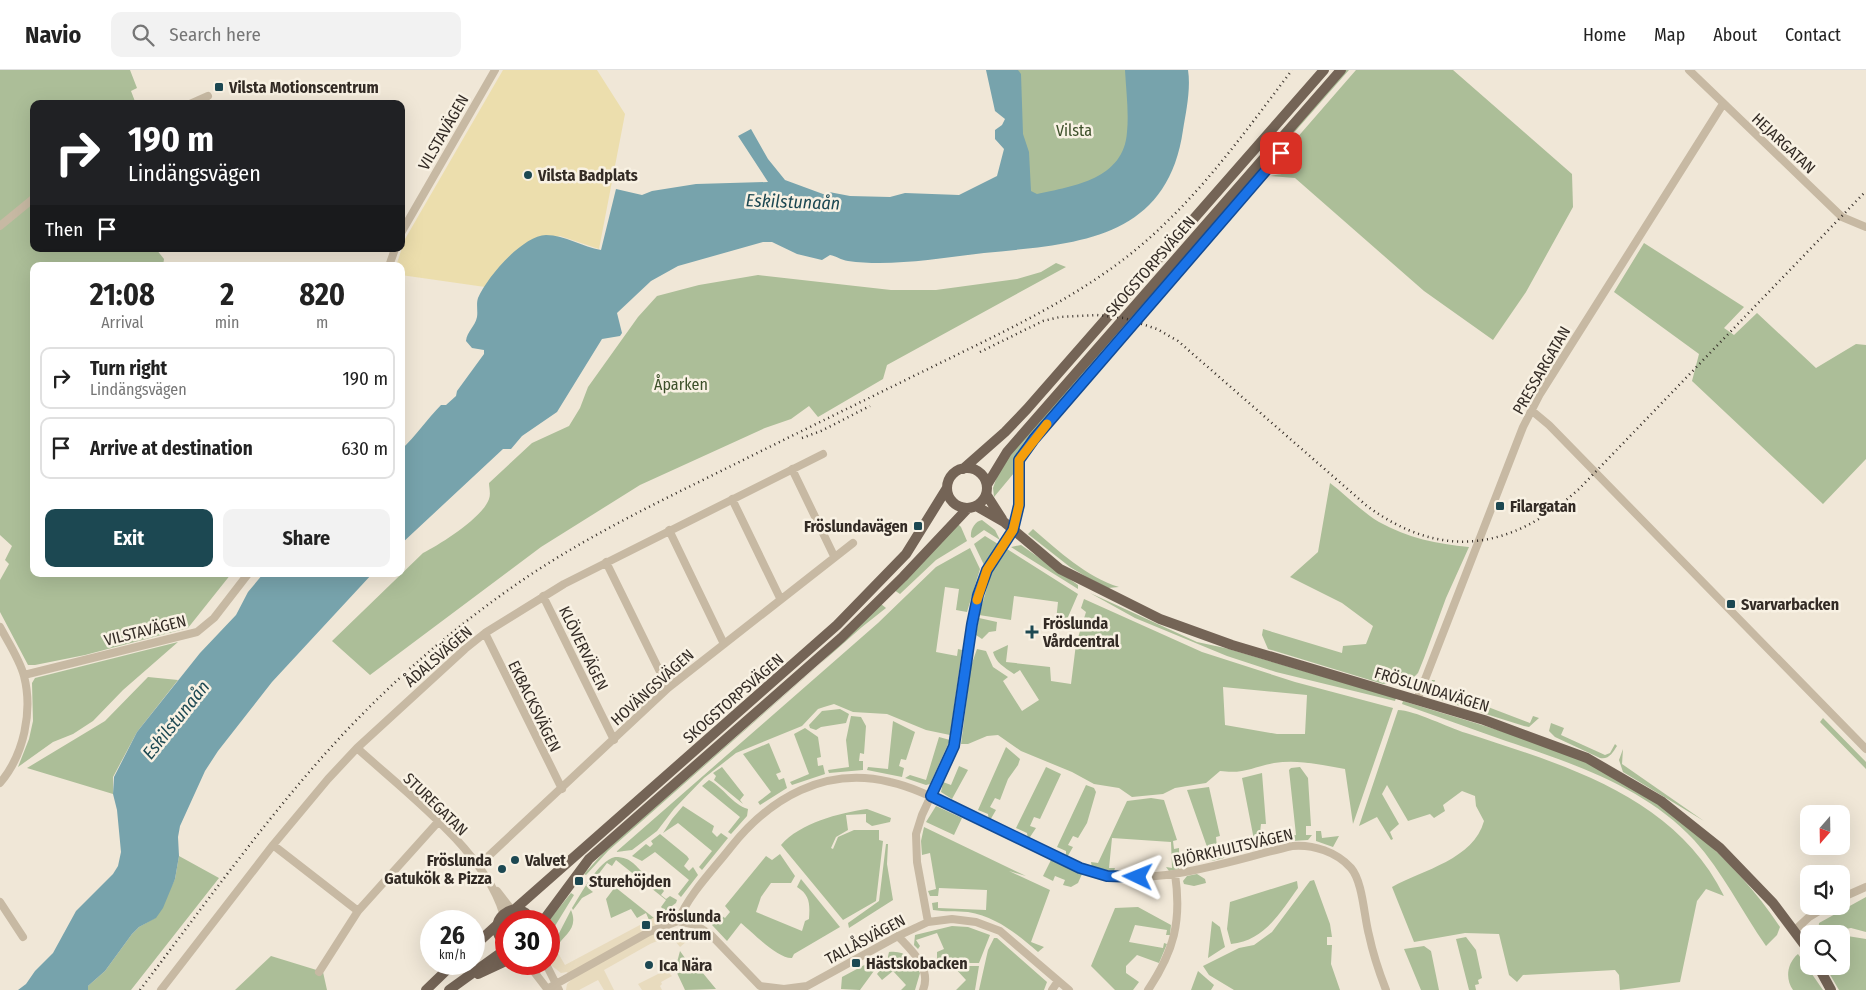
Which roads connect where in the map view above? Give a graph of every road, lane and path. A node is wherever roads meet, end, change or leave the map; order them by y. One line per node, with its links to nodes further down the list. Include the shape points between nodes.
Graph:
1 (495, 70): 11 (street, VILSTAVÄGEN)
2 (1324, 70): 15 (main road, SKOGSTORPSVÄGEN, via 1027,409)
3 (1341, 70): 18 (main road, SKOGSTORPSVÄGEN, via 1007,452)
4 (1689, 70): 7 (street, HEJARGATAN)
5 (208, 96): 6 (street)
6 (199, 100)
7 (1723, 104): 12 (street, HEJARGATAN, via 1842,216); 13 (street, PRESSARGATAN, via 1563,355)
8 (1268, 170): 23 (street, via 1024,452 1019,460 1019,505)
9 (30, 201): 10 (street)
10 (0, 226)
11 (405, 226)
12 (1866, 227)
13 (1532, 410): 35 (street, PRESSARGATAN); 38 (street)
14 (822, 454): 16 (street, ÅDALSVÄGEN)
15 (963, 469): 17 (main road, via 953,474); 18 (main road, via 978,471 984,477)
16 (792, 470): 19 (street, ÅDALSVÄGEN); 25 (street)
17 (947, 488): 20 (main road, via 954,503); 50 (main road, SKOGSTORPSVÄGEN, via 906,554 838,625)
18 (987, 489): 20 (main road); 21 (main road, FRÖSLUNDAVÄGEN)
19 (732, 499): 22 (street, ÅDALSVÄGEN); 29 (street)
20 (972, 507): 21 (main road, FRÖSLUNDAVÄGEN); 51 (main road, SKOGSTORPSVÄGEN, via 841,638 589,858)
21 (1004, 522): 23 (main road, FRÖSLUNDAVÄGEN)
22 (669, 530): 26 (street, ÅDALSVÄGEN); 32 (street)
23 (1013, 530): 35 (main road, FRÖSLUNDAVÄGEN, via 1060,569 1160,619 1238,647); 41 (street, via 987,570 978,595 954,746)
24 (853, 543): 25 (street, HOVÄNGSVÄGEN)
25 (834, 556): 29 (street, HOVÄNGSVÄGEN)
26 (606, 562): 28 (street, ÅDALSVÄGEN); 34 (street)
27 (246, 577): 33 (street, VILSTAVÄGEN, via 214,618 197,632)
28 (544, 596): 31 (street, ÅDALSVÄGEN); 36 (street, KLÖVERVÄGEN)
29 (780, 598): 32 (street, HOVÄNGSVÄGEN)
30 (0, 628): 33 (street)
31 (485, 633): 37 (street, ÅDALSVÄGEN); 40 (street, EKBACKSVÄGEN)
32 (724, 644): 34 (street, HOVÄNGSVÄGEN)
33 (24, 676): 39 (street, via 27,710 24,735)
34 (668, 688): 36 (street, HOVÄNGSVÄGEN)
35 (1417, 700): 57 (main road, FRÖSLUNDAVÄGEN, via 1562,748 1636,785 1720,848 1773,903)
36 (614, 740): 40 (street, HOVÄNGSVÄGEN)
37 (357, 748): 42 (street, STUREGATAN); 43 (street, ÅDALSVÄGEN)
38 (1866, 749)
39 (0, 783)
40 (562, 789): 44 (street, HOVÄNGSVÄGEN)
41 (931, 796): 45 (street, BJÖRKHULTSVÄGEN, via 1092,872 1124,878); 54 (street, BJÖRKHULTSVÄGEN, via 888,781 850,778 813,785 786,797 761,814 740,836 686,904); 55 (street, via 918,827 915,848)
42 (438, 822): 44 (street, STUREGATAN); 52 (street)
43 (273, 845): 52 (street); 74 (street, ÅDALSVÄGEN)
44 (479, 865): 49 (street, STUREGATAN)
45 (1175, 874): 80 (street, via 1177,929 1165,963); 81 (street, BJÖRKHULTSVÄGEN, via 1292,846 1315,847 1334,856 1352,869)
46 (1866, 886): 47 (street)
47 (1850, 894)
48 (0, 902): 60 (street)
49 (509, 910)
50 (511, 910)
51 (551, 910)
52 (358, 911): 64 (street)
53 (1812, 915): 57 (street)
54 (678, 921): 71 (street, via 649,932); 72 (street, TALLÅSVÄGEN, via 696,925 711,934)
55 (928, 922): 59 (street, TALLÅSVÄGEN); 70 (street, TALLÅSVÄGEN, via 964,920 1000,931)
56 (495, 926): 58 (main road)
57 (1794, 931): 61 (main road, FRÖSLUNDAVÄGEN)
58 (485, 936)
59 (898, 936): 72 (street, TALLÅSVÄGEN, via 807,986); 77 (street, via 922,965)
60 (23, 937)
61 (1800, 939)
62 (495, 956): 69 (main road)
63 (495, 966): 69 (main road)
64 (319, 972)
65 (442, 975): 75 (main road)
66 (537, 975): 73 (street)
67 (551, 975): 71 (street)
68 (1823, 975): 82 (main road)
69 (461, 981): 76 (main road)
70 (1058, 981): 78 (street); 79 (street, TALLÅSVÄGEN)
71 (557, 987): 73 (street)
72 (761, 988)
73 (548, 989)
74 (161, 990)
75 (426, 990)
76 (449, 990)
77 (923, 990)
78 (1052, 990)
79 (1069, 990)
80 (1148, 990)
81 (1386, 990)
82 (1832, 990)

